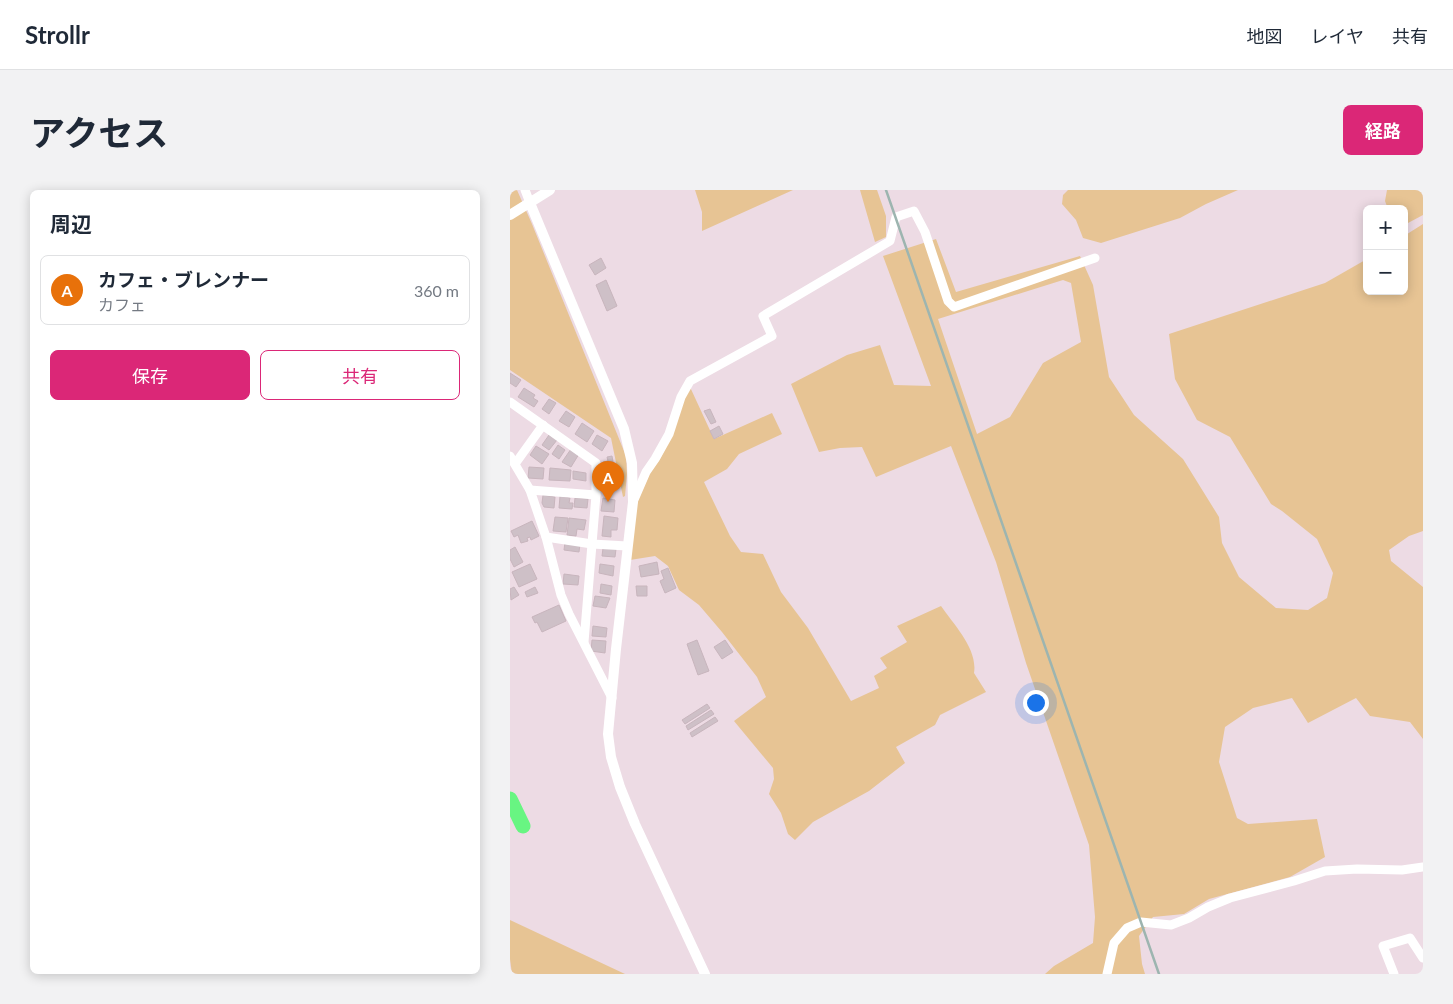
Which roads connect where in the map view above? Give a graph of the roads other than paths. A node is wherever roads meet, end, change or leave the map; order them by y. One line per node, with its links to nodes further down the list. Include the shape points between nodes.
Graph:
1 (525, 190): 3 (street)
2 (550, 190): 3 (street)
3 (530, 203): 4 (street); 11 (street, via 624,429 632,462)
4 (510, 214)
5 (1095, 258): 11 (street, via 954,306 948,301 925,232 914,211 896,217 890,241 763,316 772,336 690,381 669,434 646,472)
6 (510, 402): 7 (street)
7 (543, 425): 8 (street); 10 (street, via 596,463)
8 (512, 460): 9 (street)
9 (530, 490): 10 (street); 12 (street)
10 (596, 495): 13 (street)
11 (633, 502): 14 (street)
12 (546, 537): 13 (street); 15 (street, via 561,595)
13 (592, 544): 14 (street); 15 (street)
14 (627, 546): 16 (street)
15 (584, 642): 16 (street)
16 (612, 698): 19 (street, via 608,734 620,788)
17 (1423, 867): 20 (street, via 1325,871 1230,898 1171,925 1141,922 1127,928 1114,943)
18 (1423, 958): 21 (street, via 1410,938 1383,946)
19 (705, 974)
20 (1106, 974)
21 (1394, 974)

